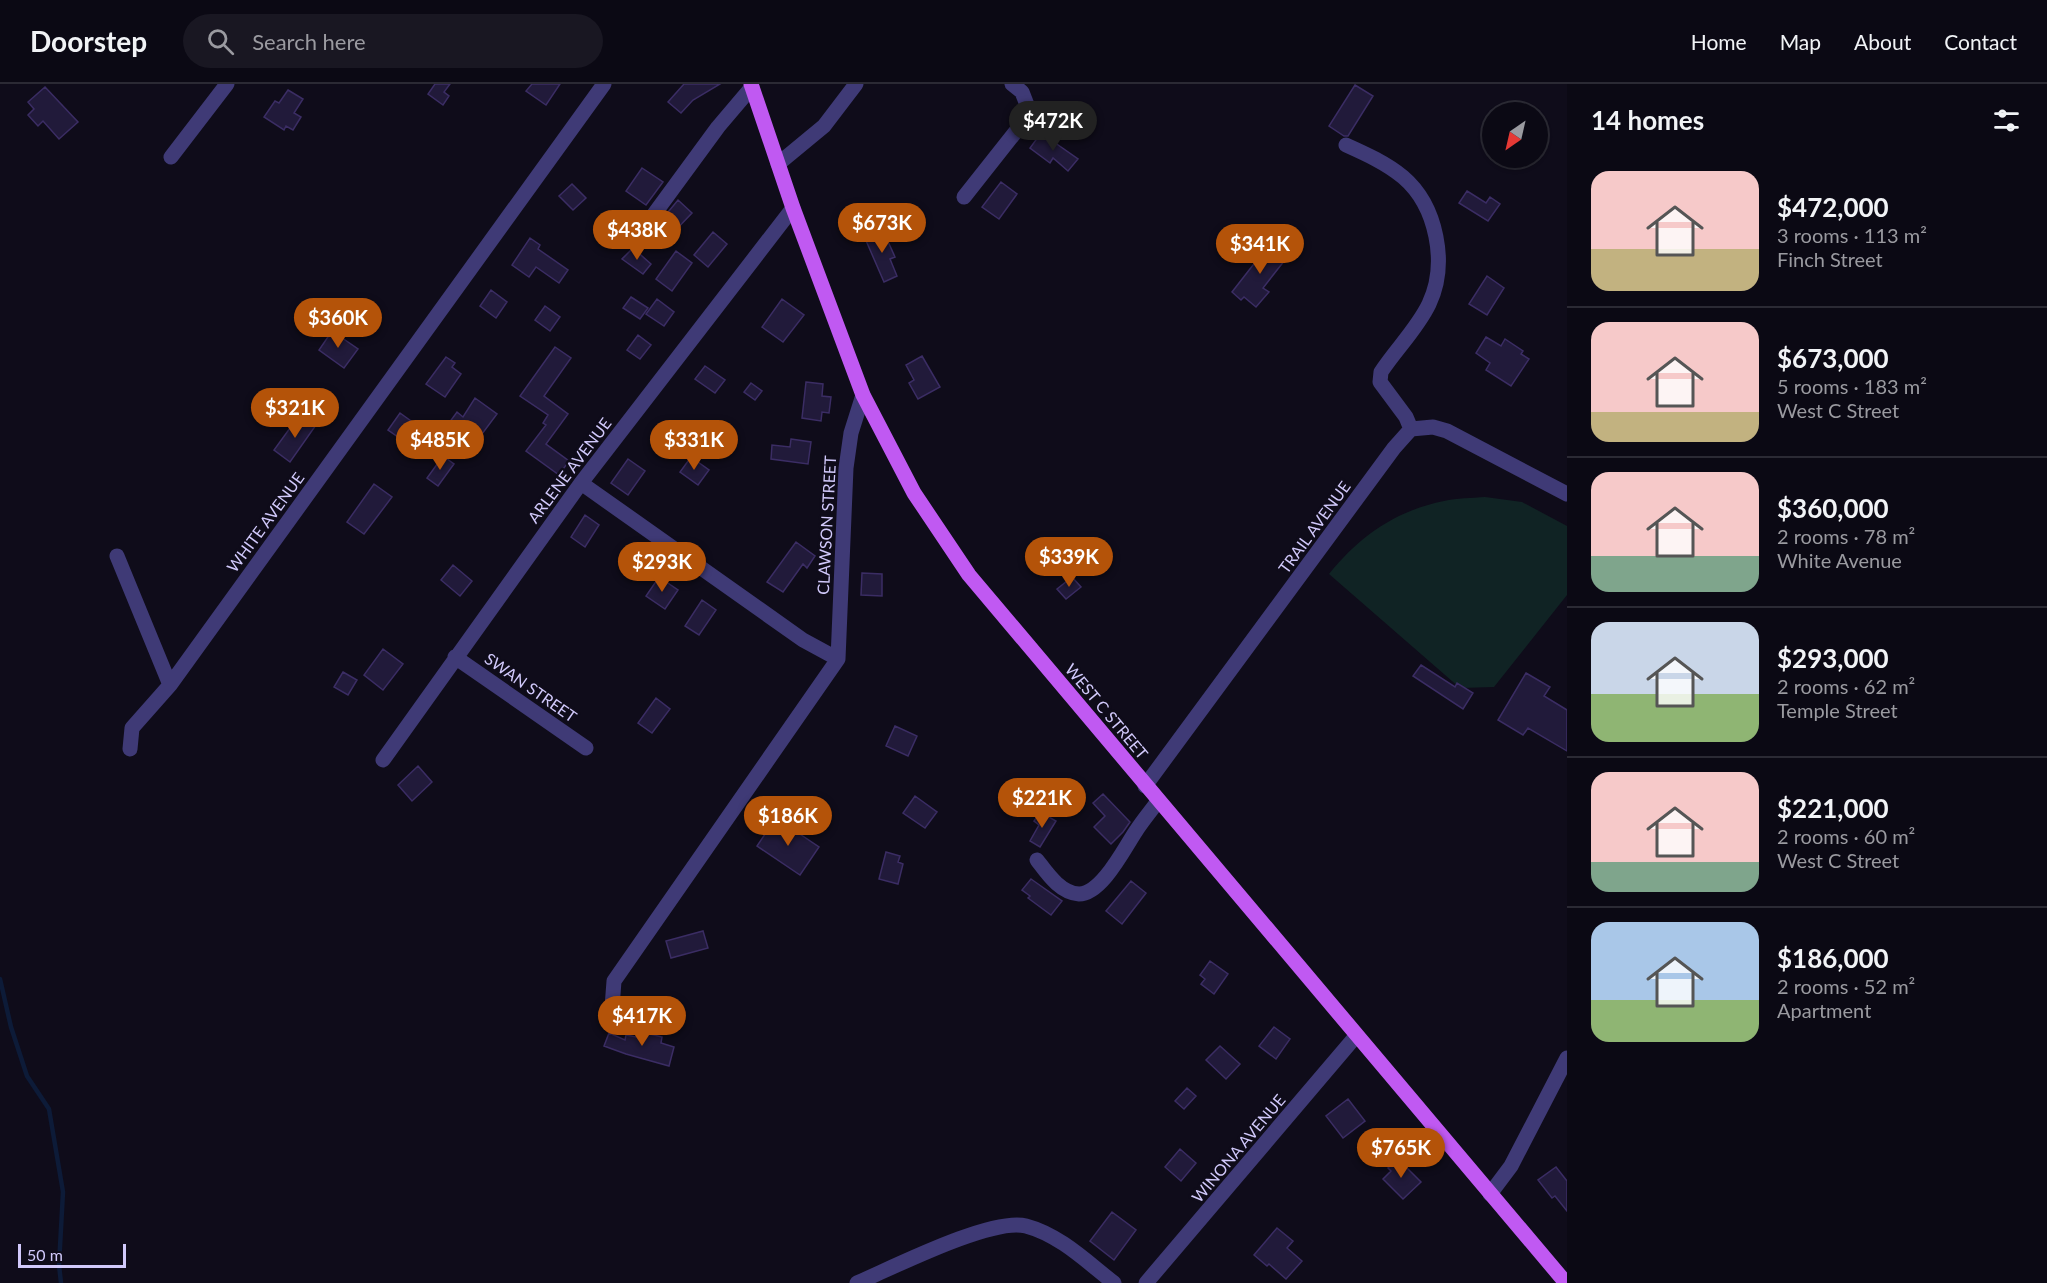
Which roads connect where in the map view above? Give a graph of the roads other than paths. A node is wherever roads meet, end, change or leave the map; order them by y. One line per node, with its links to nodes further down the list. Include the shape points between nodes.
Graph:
1 (227, 84): 7 (street)
2 (604, 84): 19 (street, WHITE AVENUE)
3 (1012, 84): 9 (street, via 1022,92 1029,110)
4 (751, 86): 8 (main road, WEST C STREET); 11 (street)
5 (850, 86): 8 (street, via 824,126)
6 (1346, 145): 13 (street, via 1385,165 1417,192 1428,210 1437,246 1436,281 1429,303 1381,372 1380,382)
7 (171, 157)
8 (778, 164): 10 (main road, WEST C STREET)
9 (964, 197)
10 (793, 208): 12 (main road, WEST C STREET); 14 (street, ARLENE AVENUE)
11 (652, 217)
12 (863, 395): 18 (street, CLAWSON STREET, via 850,433 846,468); 23 (main road, WEST C STREET, via 914,494 969,575)
13 (1411, 429): 15 (street, via 1434,427 1447,431); 23 (street, TRAIL AVENUE)
14 (581, 483): 17 (street, ARLENE AVENUE); 18 (street, via 803,640)
15 (1567, 494)
16 (117, 556): 19 (street)
17 (455, 657): 20 (street, SWAN STREET); 22 (street, ARLENE AVENUE)
18 (838, 659): 26 (street, via 614,981)
19 (170, 685): 21 (street, WHITE AVENUE, via 132,728)
20 (586, 748)
21 (130, 750)
22 (383, 760)
23 (1145, 786): 24 (main road, WEST C STREET)
24 (1158, 801): 25 (street, via 1125,852 1088,892 1066,890); 27 (main road, WEST C STREET)
25 (1036, 860)
26 (611, 1021)
27 (1356, 1036): 29 (main road, WEST C STREET); 32 (street, WINONA AVENUE)
28 (1567, 1058): 29 (street, via 1511,1166)
29 (1490, 1194): 33 (main road, WEST C STREET)
30 (857, 1283): 31 (street, via 992,1227 1024,1225 1061,1241)
31 (1114, 1283)
32 (1146, 1283)
33 (1566, 1283)

